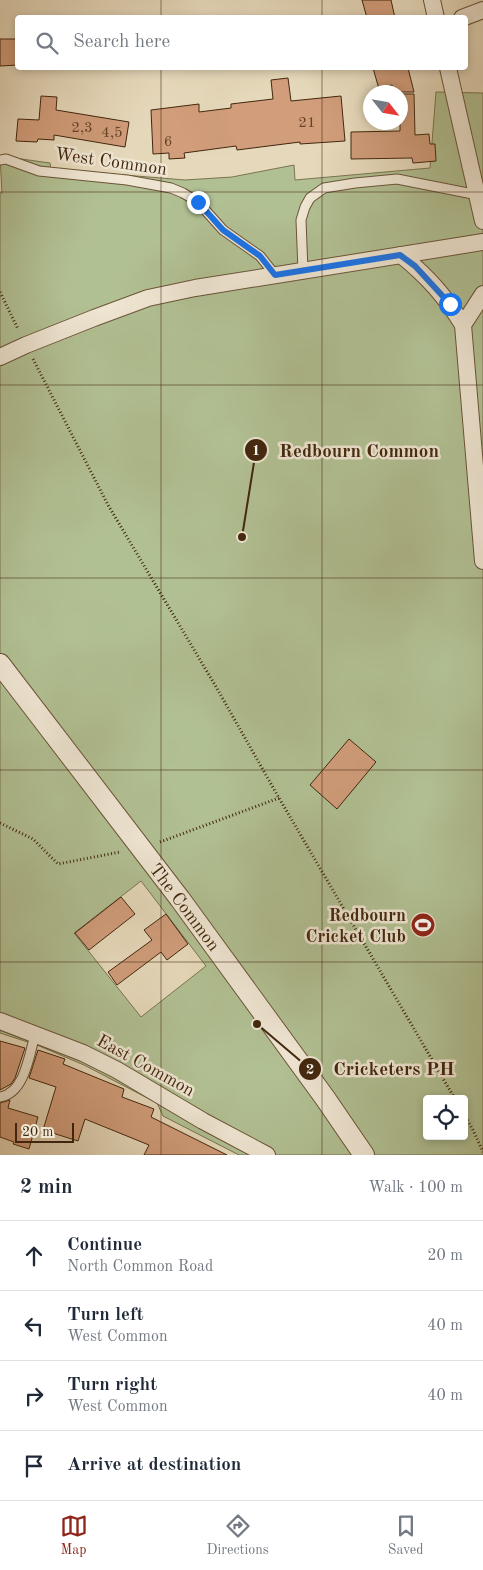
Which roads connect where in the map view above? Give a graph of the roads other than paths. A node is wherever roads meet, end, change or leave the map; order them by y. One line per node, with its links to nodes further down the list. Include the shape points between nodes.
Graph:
1 (432, 0): 3 (street)
2 (483, 10): 4 (street)
3 (435, 15)
4 (468, 16)
5 (448, 70): 7 (street)
6 (0, 160): 12 (lane, West Common, via 39,171 127,180 183,192 198,202 223,230 260,256)
7 (478, 195): 8 (street); 11 (lane, via 397,179 324,188 310,198 301,220)
8 (483, 221)
9 (483, 242): 10 (street)
10 (400, 255): 11 (street); 14 (street, via 415,266 450,304)
11 (303, 271): 12 (street)
12 (275, 275): 15 (street, via 148,298)
13 (483, 294): 14 (street)
14 (462, 325): 16 (street)
15 (0, 357)
16 (477, 430): 17 (street)
17 (483, 562)
18 (0, 664): 23 (street, The Common, via 180,899)
19 (0, 1022): 20 (street, East Common)
20 (35, 1035): 21 (lane, via 18,1086 7,1096); 22 (street, East Common, via 83,1052)
21 (0, 1097)
22 (267, 1155)
23 (364, 1155)

